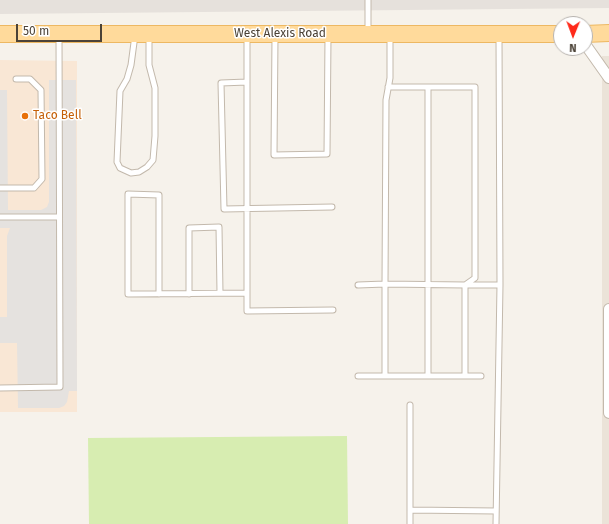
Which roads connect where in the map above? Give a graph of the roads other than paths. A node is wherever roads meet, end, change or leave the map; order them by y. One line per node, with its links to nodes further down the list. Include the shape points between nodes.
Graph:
1 (368, 0): 9 (lane)
2 (609, 33): 13 (main road)
3 (0, 34): 4 (main road, West Alexis Road)
4 (59, 34): 5 (main road, West Alexis Road); 24 (lane)
5 (142, 34): 5 (lane, via 127,79 120,91 117,162 120,168 131,173 139,172 153,160 155,136 155,88); 6 (main road, West Alexis Road)
6 (247, 34): 7 (main road, West Alexis Road); 17 (lane)
7 (276, 34): 8 (main road, West Alexis Road); 8 (lane, via 274,155 327,154)
8 (328, 34): 9 (main road, West Alexis Road)
9 (368, 34): 10 (main road, West Alexis Road)
10 (390, 34): 11 (main road, West Alexis Road); 18 (lane)
11 (499, 34): 12 (main road, West Alexis Road); 29 (lane)
12 (553, 34)
13 (593, 34)
14 (593, 55): 16 (street)
15 (16, 78): 20 (lane, via 30,79 41,90 42,179 34,188)
16 (609, 78)
17 (247, 82): 22 (lane); 22 (lane, via 221,83 224,208)
18 (388, 87): 19 (lane); 26 (lane)
19 (428, 87): 27 (lane); 28 (lane, via 475,87 475,278)
20 (0, 188)
21 (332, 207): 22 (lane)
22 (247, 208): 31 (lane)
23 (0, 217): 24 (lane)
24 (59, 217): 41 (lane, via 60,387)
25 (358, 284): 26 (lane)
26 (385, 284): 27 (lane); 37 (lane)
27 (428, 284): 28 (lane); 38 (lane)
28 (465, 284): 29 (lane); 39 (lane)
29 (500, 284): 45 (lane)
30 (220, 293): 31 (lane); 33 (lane); 33 (lane, via 219,227 189,228)
31 (247, 293): 35 (lane, via 247,311)
32 (159, 294): 32 (lane, via 128,294 128,194 159,195); 33 (lane)
33 (190, 294)
34 (609, 309): 43 (street)
35 (333, 310)
36 (358, 376): 37 (lane)
37 (385, 376): 38 (lane)
38 (428, 376): 39 (lane)
39 (465, 376): 40 (lane)
40 (481, 376)
41 (0, 388)
42 (410, 405): 44 (lane)
43 (609, 411)
44 (410, 510): 45 (lane); 46 (lane)
45 (496, 511): 47 (lane)
46 (410, 524)
47 (496, 524)

